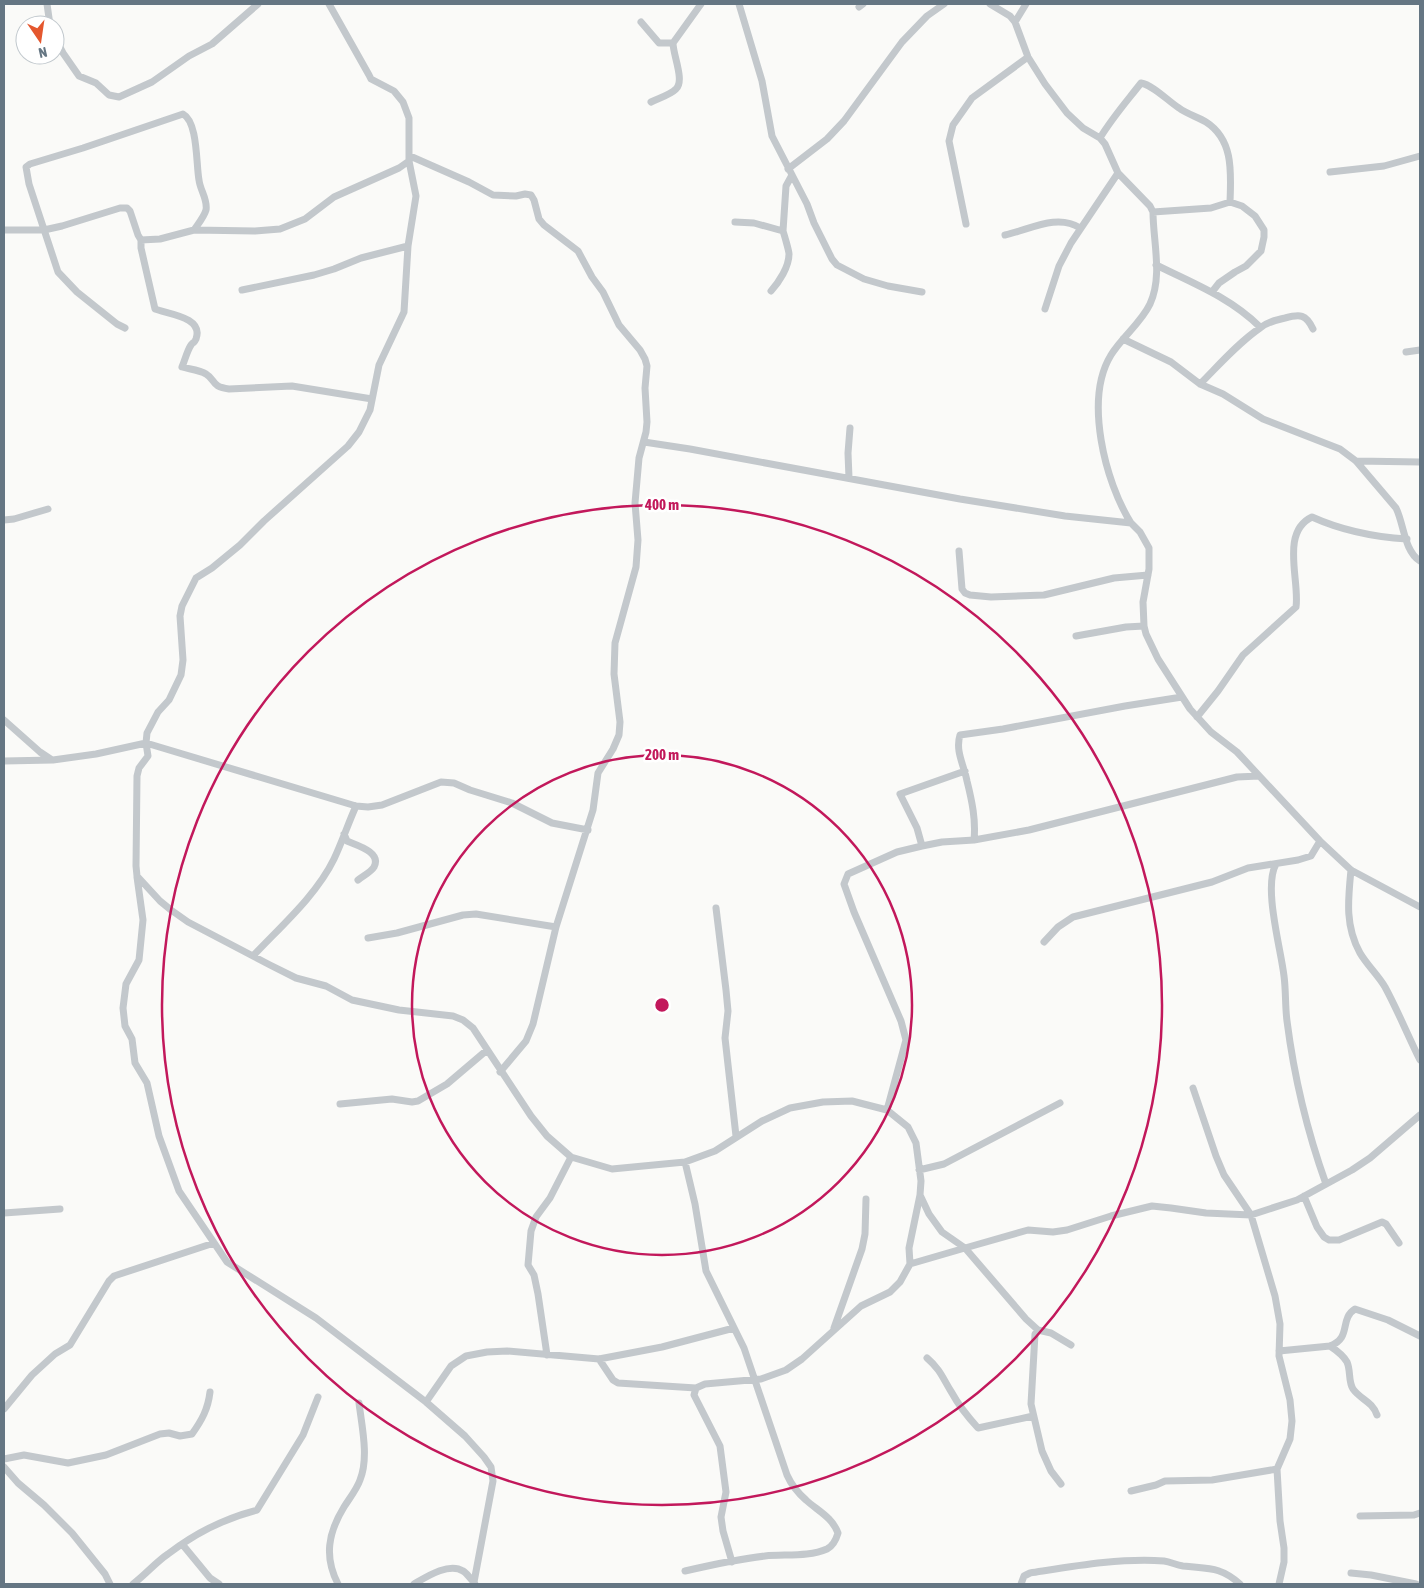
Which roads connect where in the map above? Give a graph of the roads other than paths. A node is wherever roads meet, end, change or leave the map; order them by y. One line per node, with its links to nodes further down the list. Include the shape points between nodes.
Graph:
1 (258, 4): 11 (street, via 212,44 152,82 119,97 109,95 79,76)
2 (329, 4): 16 (street, via 369,75 394,91 403,102 409,118)
3 (701, 4): 10 (street)
4 (739, 4): 17 (street, via 762,81 772,136)
5 (944, 4): 17 (street, via 926,16 902,42 844,122 827,140)
6 (990, 4): 9 (street)
7 (1026, 4): 9 (street)
8 (641, 22): 10 (street, via 659,43)
9 (1015, 22): 12 (street)
10 (673, 44): 13 (street, via 679,85)
11 (65, 56)
12 (1028, 57): 14 (street, via 1067,113); 24 (street, via 972,98 954,124 949,141)
13 (651, 102)
14 (1100, 138): 19 (street, via 1110,152); 21 (street, via 1141,83 1148,84 1180,109 1215,129 1228,150)
15 (1420, 156): 18 (street, via 1384,166)
16 (410, 159): 28 (street, via 399,168 334,197 305,219 280,229); 32 (street, via 416,196); 48 (street, via 470,182 493,195 531,195 544,225 578,251 619,325 645,359 647,422)
17 (788, 169): 20 (street)
18 (1330, 172)
19 (1118, 174): 22 (street); 25 (street)
20 (792, 176): 29 (street, via 786,186); 36 (street, via 837,265 876,283)
21 (1230, 202): 22 (street, via 1211,208); 37 (street, via 1255,216 1264,230 1264,237 1261,251 1254,260 1219,283)
22 (1153, 212): 33 (street)
23 (735, 222): 29 (street, via 754,223)
24 (966, 224)
25 (1080, 228): 30 (street, via 1068,222 1051,222); 38 (street, via 1059,266)
26 (4, 230): 27 (street)
27 (44, 230): 28 (street, via 26,167 181,114 189,118 196,144 198,180 206,203 206,211); 31 (street, via 127,208); 40 (street, via 58,272 77,292)
28 (194, 230): 31 (street, via 160,239)
29 (783, 231): 35 (street, via 789,254 785,270)
30 (1005, 234)
31 (141, 240): 46 (street, via 155,309 187,318 195,326 195,341 182,367 208,375 221,388 292,386)
32 (408, 246): 34 (street, via 314,275); 46 (street, via 404,312 379,365)
33 (1156, 265): 37 (street); 42 (street, via 1151,303)
34 (242, 290)
35 (771, 291)
36 (922, 292)
37 (1212, 292): 39 (street, via 1251,317)
38 (1045, 310)
39 (1260, 327): 41 (street, via 1299,316 1307,318); 45 (street)
40 (125, 328)
41 (1313, 329)
42 (1123, 339): 45 (street, via 1171,362); 54 (street, via 1105,366 1099,408 1106,462 1120,506)
43 (1420, 350): 44 (street)
44 (1406, 352)
45 (1200, 384): 49 (street, via 1263,419 1340,449)
46 (372, 399): 64 (street, via 359,432 348,446 240,545 196,578 180,616 181,675 169,700 158,712 147,734)
47 (850, 428): 51 (street)
48 (644, 442): 51 (street); 70 (street, via 639,458 635,503 636,567 615,644 614,674 620,722 613,749 598,773)
49 (1356, 461): 50 (street); 55 (street, via 1396,508)
50 (1420, 462)
51 (849, 478): 54 (street, via 1065,516)
52 (48, 509): 53 (street)
53 (4, 520)
54 (1131, 523): 58 (street, via 1149,548)
55 (1407, 539): 57 (street, via 1412,553); 62 (street, via 1376,537 1312,517 1304,521 1294,551 1296,606 1243,655)
56 (960, 551): 58 (street, via 962,588 970,595 1044,595 1114,578)
57 (1420, 561)
58 (1148, 575): 59 (street, via 1143,602)
59 (1144, 626): 60 (street); 61 (street, via 1150,644)
60 (1076, 636)
61 (1182, 697): 62 (street); 67 (street, via 960,735 958,754)
62 (1197, 717): 68 (street)
63 (4, 720): 65 (street)
64 (146, 744): 65 (street); 69 (street); 77 (street, via 148,756 139,768 136,784)
65 (52, 760): 66 (street)
66 (4, 761)
67 (965, 772): 72 (street, via 975,820); 74 (street, via 900,794)
68 (1259, 776): 72 (street, via 1237,777 1029,830); 73 (street)
69 (356, 806): 70 (street, via 382,805 441,782 454,783 512,803 552,823); 71 (street)
70 (588, 830): 81 (street)
71 (344, 834): 78 (street, via 347,841 374,856 373,868); 84 (street, via 333,860 307,899)
72 (974, 840): 74 (street)
73 (1320, 841): 75 (street, via 1312,856); 76 (street)
74 (922, 846): 91 (street, via 858,868 848,874 844,884 866,943 902,1021 906,1040)
75 (1276, 864): 83 (street, via 1248,868 1212,882 1073,917); 97 (street, via 1272,874 1274,910 1291,1048 1314,1148)
76 (1351, 870): 79 (street); 86 (street, via 1347,906 1353,938 1360,954 1390,997)
77 (137, 876): 84 (street, via 160,901 188,922); 104 (street, via 143,920 139,960 126,984 125,1026 132,1039 135,1063 147,1083 159,1136 179,1191)
78 (358, 880)
79 (1420, 907)
80 (716, 908): 93 (street, via 728,1011 726,1038)
81 (556, 928): 82 (street, via 470,914); 87 (street, via 526,1042)
82 (368, 938)
83 (1044, 942)
84 (252, 956): 85 (street, via 352,1000 464,1020)
85 (487, 1050): 87 (street); 90 (street, via 447,1084 418,1101 392,1099)
86 (1420, 1060)
87 (500, 1072): 94 (street, via 547,1136)
88 (1193, 1088): 103 (street, via 1224,1175)
89 (1060, 1103): 96 (street, via 944,1164)
90 (340, 1104)
91 (887, 1110): 93 (street, via 852,1101 810,1104 790,1108); 96 (street, via 908,1127 916,1143)
92 (1420, 1115): 97 (street, via 1363,1163)
93 (736, 1136): 95 (street, via 714,1151)
94 (571, 1157): 95 (street, via 612,1169); 115 (street, via 550,1198 536,1216 531,1231 528,1265 534,1275 540,1303)
95 (685, 1162): 108 (street, via 706,1271)
96 (919, 1170): 98 (street)
97 (1326, 1184): 99 (street)
98 (920, 1195): 106 (street, via 942,1232); 107 (street, via 909,1248)
99 (1304, 1196): 103 (street); 105 (street, via 1317,1227 1329,1240 1339,1240 1382,1222)
100 (866, 1199): 109 (street, via 862,1249)
101 (60, 1209): 102 (street)
102 (4, 1213)
103 (1251, 1215): 106 (street, via 1206,1214 1152,1206 1067,1230 1028,1230); 114 (street, via 1275,1296 1280,1324)
104 (214, 1243): 122 (street, via 227,1262 316,1318); 124 (street, via 114,1276 70,1345 32,1375)
105 (1399, 1243)
106 (965, 1248): 107 (street); 110 (street)
107 (910, 1264): 109 (street, via 890,1292 861,1306)
108 (734, 1328): 117 (street, via 662,1347); 118 (street)
109 (834, 1329): 118 (street, via 793,1366 770,1377)
110 (1038, 1330): 112 (street); 126 (street, via 1035,1334 1030,1404)
111 (1420, 1336): 113 (street, via 1388,1320 1355,1309 1349,1316 1343,1337)
112 (1070, 1344)
113 (1330, 1346): 114 (street); 125 (street, via 1347,1363 1354,1392 1374,1407)
114 (1279, 1351): 129 (street, via 1292,1421 1290,1439)
115 (547, 1355): 117 (street); 122 (street, via 497,1351 466,1356 451,1366)
116 (927, 1358): 126 (street, via 938,1367 950,1392 978,1428)
117 (598, 1359): 119 (street, via 618,1383)
118 (754, 1380): 119 (street, via 705,1384); 135 (street, via 791,1484 833,1522 838,1534 827,1549)
119 (696, 1388): 135 (street, via 694,1395 720,1446 726,1492 723,1531)
120 (210, 1392): 127 (street, via 209,1404 192,1434 160,1434 106,1455 68,1463 24,1455)
121 (318, 1397): 134 (street, via 303,1435 257,1510 236,1515)
122 (426, 1402): 138 (street, via 465,1436 491,1467 492,1481)
123 (359, 1403): 142 (street, via 365,1451 360,1480 341,1513 328,1549)
124 (4, 1408)
125 (1377, 1415)
126 (1033, 1416): 130 (street, via 1042,1451)
127 (4, 1459)
128 (4, 1466): 139 (street, via 72,1534)
129 (1277, 1469): 131 (street, via 1212,1480 1165,1481); 146 (street, via 1284,1548)
130 (1061, 1484)
131 (1131, 1490)
132 (1420, 1512): 133 (street)
133 (1360, 1516)
134 (182, 1544): 140 (street); 141 (street, via 210,1578)
135 (732, 1562): 136 (street)
136 (685, 1571)
137 (1351, 1574): 147 (street)
138 (474, 1583): 143 (street, via 462,1570 453,1568)
139 (110, 1584)
140 (133, 1584)
141 (219, 1584)
142 (338, 1584)
143 (414, 1584)
144 (1021, 1584): 145 (street, via 1024,1576 1030,1573 1124,1560 1168,1562 1226,1572)
145 (1240, 1584)
146 (1279, 1584)
147 (1416, 1584)

